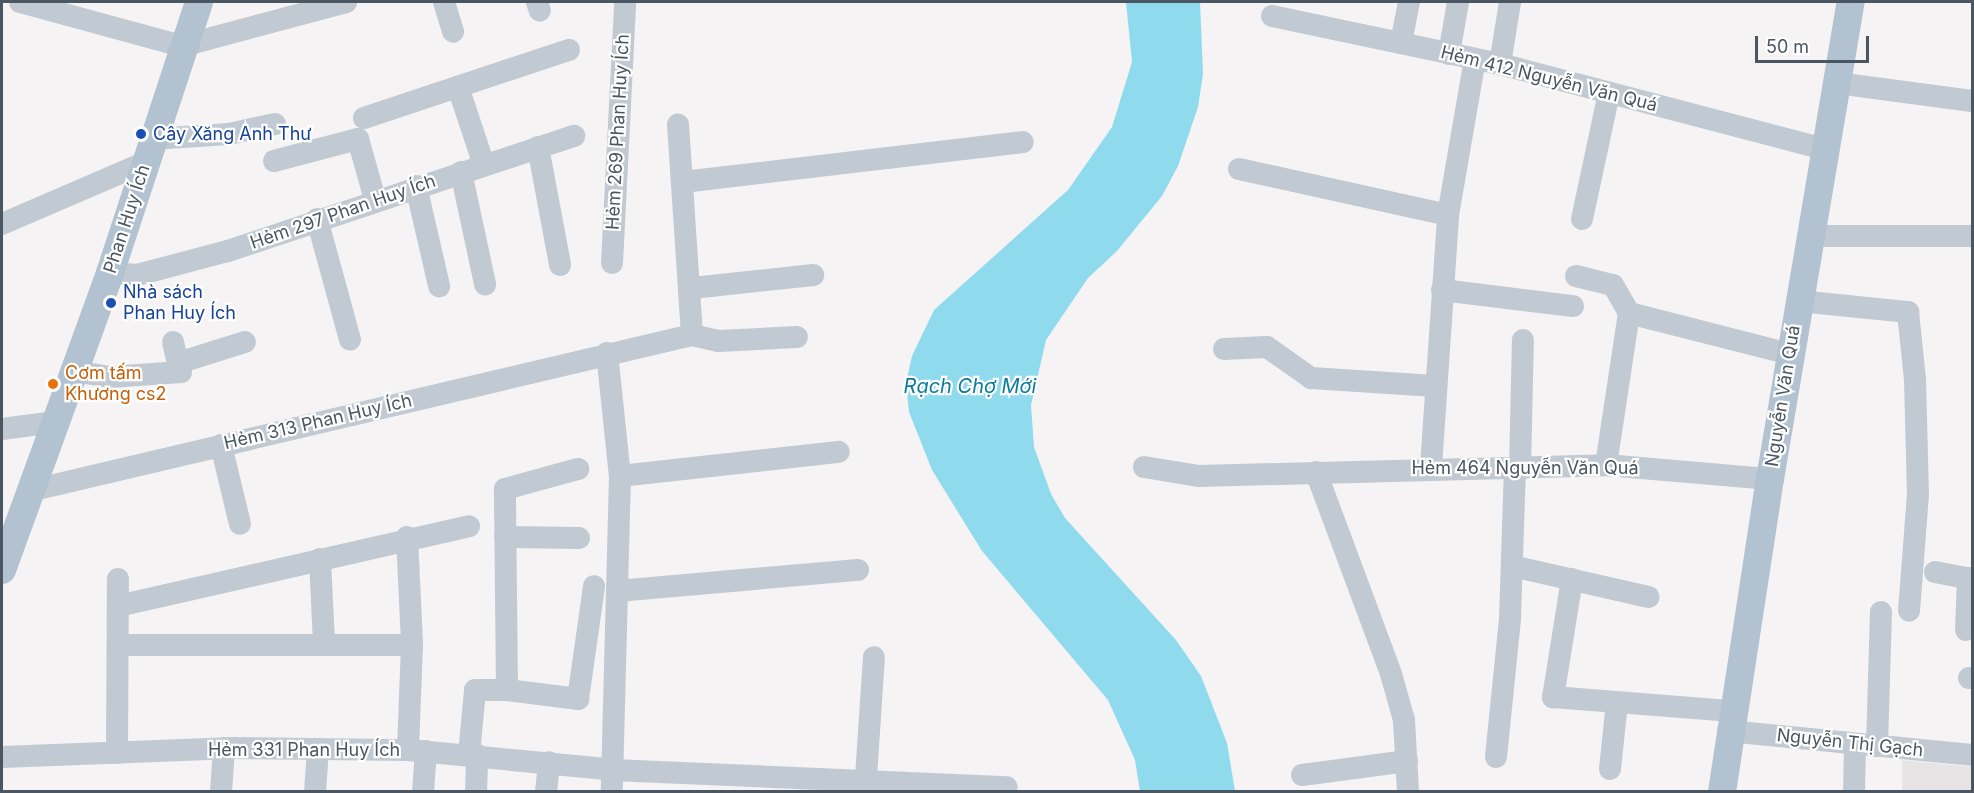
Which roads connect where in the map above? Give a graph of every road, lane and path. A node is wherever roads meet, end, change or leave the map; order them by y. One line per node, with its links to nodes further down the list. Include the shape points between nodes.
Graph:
1 (20, 2): 13 (street)
2 (199, 2): 13 (main road, Phan Huy Ích)
3 (346, 2): 13 (street)
4 (444, 2): 11 (street)
5 (624, 2): 43 (street, Hẻm 269 Phan Huy Ích)
6 (1408, 2): 12 (street)
7 (1458, 2): 15 (street)
8 (1510, 2): 17 (street)
9 (1851, 2): 18 (main road, Nguyễn Văn Quá)
10 (1272, 16): 12 (street, Hẻm 412 Nguyễn Văn Quá)
11 (453, 32)
12 (1401, 43): 15 (street, Hẻm 412 Nguyễn Văn Quá)
13 (182, 46): 29 (main road, Phan Huy Ích)
14 (569, 50): 19 (street)
15 (1449, 54): 16 (street, Hẻm 412 Nguyễn Văn Quá)
16 (1475, 59): 17 (street, Hẻm 412 Nguyễn Văn Quá); 37 (street)
17 (1500, 64): 20 (street, Hẻm 412 Nguyễn Văn Quá)
18 (1837, 83): 21 (street); 28 (main road, Nguyễn Văn Quá)
19 (458, 87): 22 (street); 31 (street)
20 (1609, 93): 28 (street, Hẻm 412 Nguyễn Văn Quá); 39 (street)
21 (1972, 101)
22 (364, 118)
23 (275, 124): 29 (street)
24 (678, 124): 34 (street)
25 (574, 136): 27 (street, Hẻm 297 Phan Huy Ích)
26 (1023, 142): 34 (street)
27 (538, 147): 31 (street, Hẻm 297 Phan Huy Ích); 44 (street)
28 (1825, 149): 41 (main road, Nguyễn Văn Quá)
29 (150, 150): 40 (street); 45 (main road, Phan Huy Ích)
30 (274, 161): 36 (street, via 358,139)
31 (484, 165): 33 (street, Hẻm 297 Phan Huy Ích)
32 (1239, 169): 37 (street)
33 (461, 172): 35 (street, Hẻm 297 Phan Huy Ích); 48 (street)
34 (683, 182): 50 (street)
35 (416, 186): 36 (street, Hẻm 297 Phan Huy Ích); 49 (street)
36 (375, 199): 38 (street, Hẻm 297 Phan Huy Ích)
37 (1448, 215): 51 (street)
38 (317, 219): 45 (street, Hẻm 297 Phan Huy Ích, via 228,251 149,272); 57 (street)
39 (1582, 219)
40 (2, 224)
41 (1810, 236): 42 (street); 52 (main road, Nguyễn Văn Quá)
42 (1972, 236)
43 (612, 263)
44 (560, 265)
45 (110, 273): 63 (main road, Phan Huy Ích)
46 (813, 274): 50 (street)
47 (1576, 276): 54 (street, via 1613,285)
48 (485, 284)
49 (439, 286)
50 (692, 288): 55 (street)
51 (1442, 290): 53 (street); 64 (street)
52 (1799, 301): 62 (main road, Nguyễn Văn Quá); 95 (street, via 1908,312 1915,380 1918,494)
53 (1573, 306)
54 (1629, 313): 62 (street); 69 (street)
55 (692, 335): 56 (street, via 718,341); 61 (street, Hẻm 313 Phan Huy Ích)
56 (797, 337)
57 (350, 340)
58 (1523, 340): 73 (street)
59 (245, 342): 63 (street, via 176,353 181,372 110,377)
60 (1224, 349): 64 (street, via 1267,347 1311,378)
61 (607, 353): 67 (street, Hẻm 313 Phan Huy Ích); 75 (street)
62 (1790, 354): 76 (main road, Nguyễn Văn Quá)
63 (74, 370): 65 (main road, Phan Huy Ích)
64 (1435, 386): 71 (street)
65 (54, 422): 66 (street); 77 (main road, Phan Huy Ích)
66 (2, 429)
67 (221, 445): 77 (street, Hẻm 313 Phan Huy Ích); 78 (street)
68 (839, 452): 75 (street)
69 (1606, 465): 73 (street, Hẻm 464 Nguyễn Văn Quá); 76 (street, Hẻm 464 Nguyễn Văn Quá)
70 (1144, 467): 74 (street, Hẻm 464 Nguyễn Văn Quá, via 1199,476)
71 (1431, 467): 73 (street, Hẻm 464 Nguyễn Văn Quá); 74 (street, Hẻm 464 Nguyễn Văn Quá)
72 (578, 469): 81 (street, via 505,489)
73 (1517, 469): 84 (street)
74 (1316, 472): 114 (street, via 1391,674 1404,720)
75 (620, 476): 92 (street)
76 (1770, 479): 104 (main road, Nguyễn Văn Quá)
77 (29, 491): 85 (main road, Phan Huy Ích)
78 (240, 524)
79 (469, 526): 80 (street)
80 (407, 537): 83 (street); 100 (street)
81 (505, 537): 82 (street); 102 (street)
82 (579, 538)
83 (320, 559): 94 (street); 99 (street)
84 (1512, 566): 89 (street); 113 (street)
85 (2, 570)
86 (858, 570): 92 (street)
87 (1935, 572): 90 (street)
88 (118, 579): 94 (street)
89 (1572, 579): 93 (street); 103 (street, Nguyễn Thị Gạch, via 1553,697)
90 (1970, 579): 97 (street)
91 (594, 586): 102 (street, via 578,699)
92 (617, 591): 118 (street)
93 (1649, 597)
94 (118, 606): 98 (street)
95 (1909, 611)
96 (1881, 612): 105 (street)
97 (1966, 630)
98 (118, 645): 99 (street); 109 (street)
99 (324, 645): 100 (street)
100 (412, 645): 108 (street)
101 (874, 657): 119 (street)
102 (507, 690): 110 (street, via 475,690)
103 (1617, 702): 104 (street, Nguyễn Thị Gạch); 116 (street)
104 (1730, 721): 105 (street, Nguyễn Thị Gạch); 127 (main road, Nguyễn Văn Quá)
105 (1866, 745): 111 (street, Nguyễn Thị Gạch); 128 (street)
106 (224, 748): 107 (street, Hẻm 331 Phan Huy Ích); 109 (street, Hẻm 331 Phan Huy Ích); 121 (street)
107 (318, 749): 108 (street, Hẻm 331 Phan Huy Ích); 122 (street)
108 (417, 751): 110 (street, Hẻm 331 Phan Huy Ích); 123 (street)
109 (117, 753): 112 (street, Hẻm 331 Phan Huy Ích)
110 (473, 755): 115 (street, Hẻm 331 Phan Huy Ích); 124 (street)
111 (1972, 755)
112 (2, 757)
113 (1496, 757)
114 (1407, 761): 117 (street); 126 (street)
115 (549, 762): 118 (street, Hẻm 331 Phan Huy Ích); 125 (street)
116 (1610, 769)
117 (1302, 775)
118 (610, 777): 119 (street, Hẻm 331 Phan Huy Ích)
119 (865, 786): 120 (street, Hẻm 331 Phan Huy Ích)
120 (1007, 787)
121 (221, 792)
122 (315, 792)
123 (423, 792)
124 (476, 792)
125 (546, 792)
126 (1408, 792)
127 (1722, 792)
128 (1854, 792)

